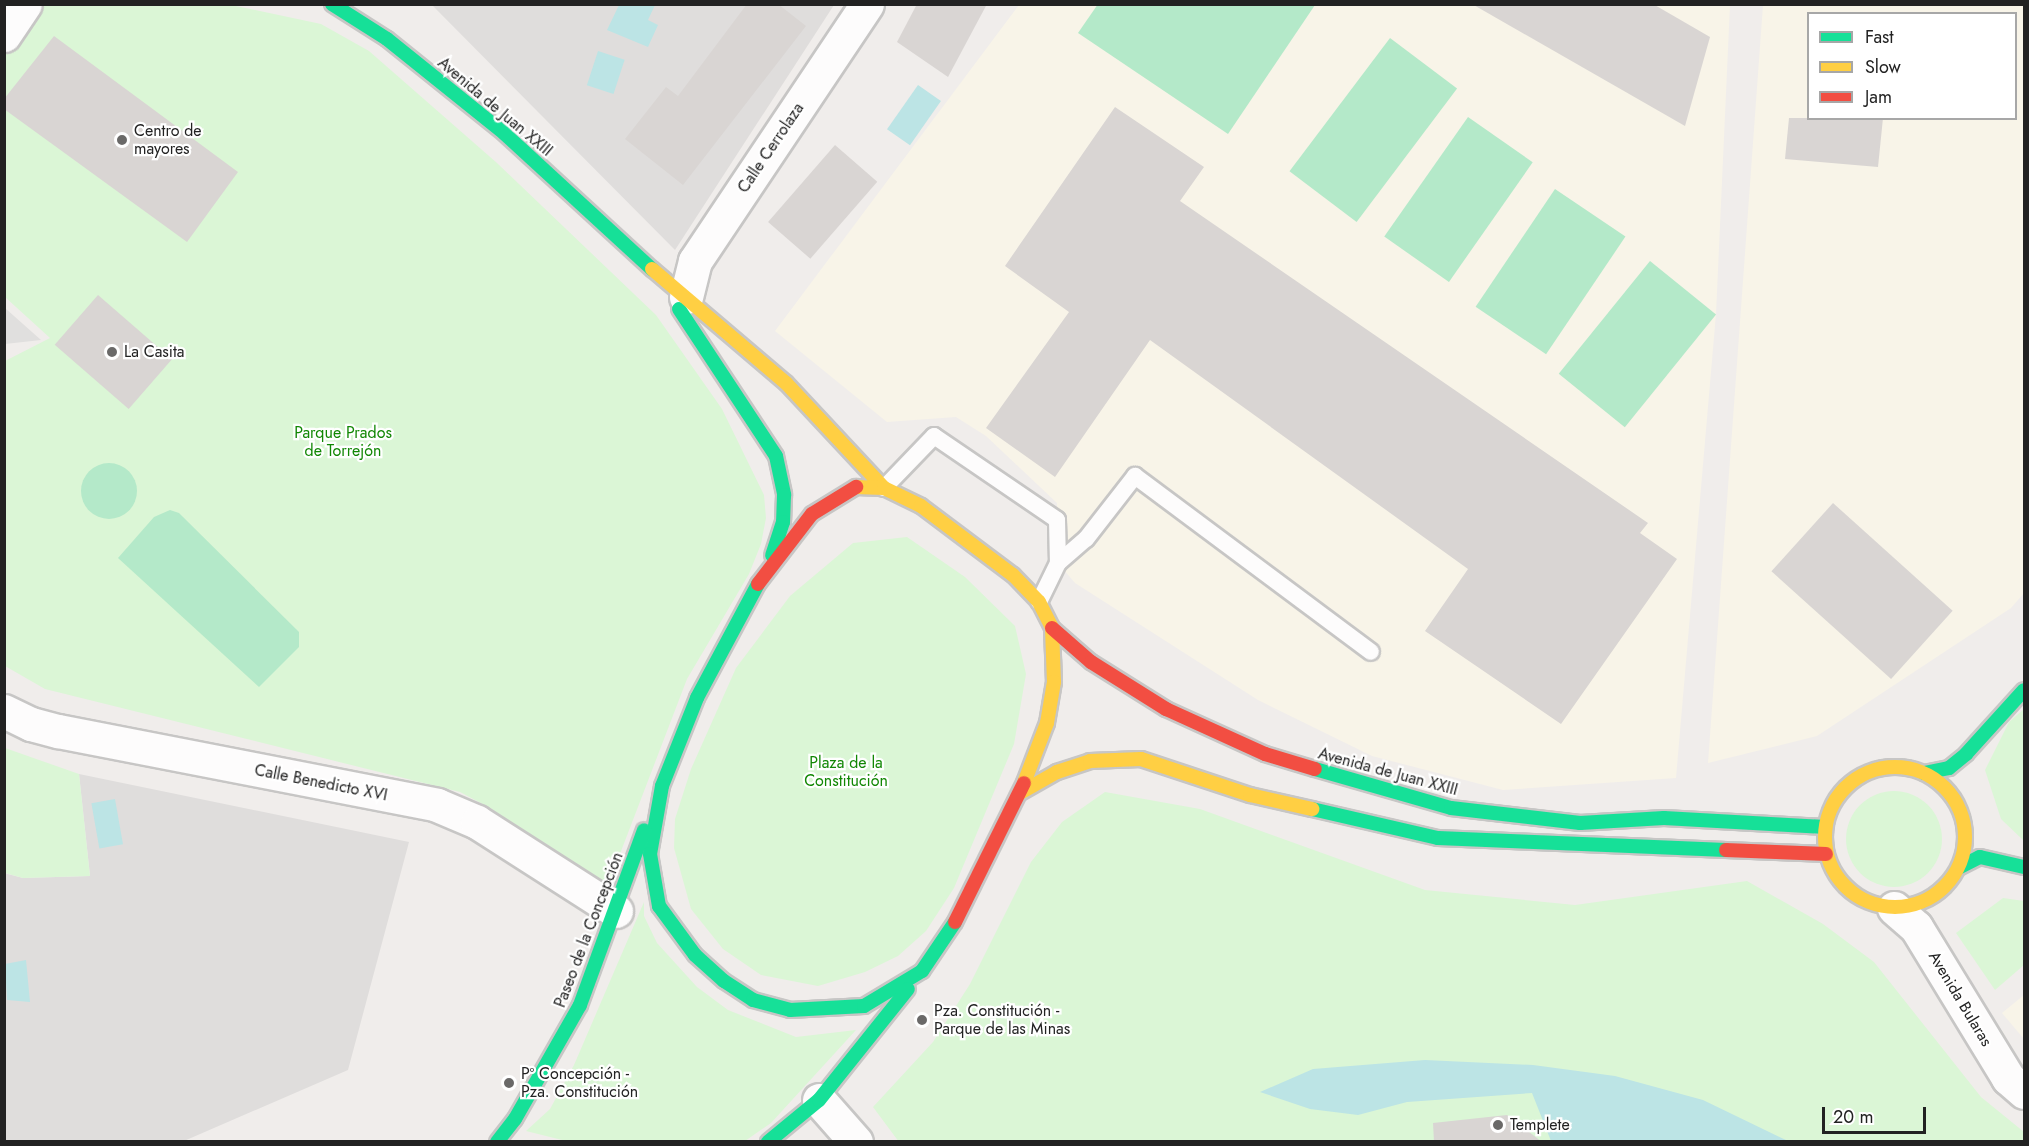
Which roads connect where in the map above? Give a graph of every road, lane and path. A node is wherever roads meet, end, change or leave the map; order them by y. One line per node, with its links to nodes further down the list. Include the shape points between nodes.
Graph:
1 (25, 4): 4 (street)
2 (332, 4): 5 (main road, Avenida de Juan XXIII, via 387,39 505,134)
3 (867, 4): 6 (street, Calle Cerrolaza, via 694,261)
4 (4, 35)
5 (627, 248): 6 (main road, Avenida de Juan XXIII); 9 (main road, Avenida de Juan XXIII, via 698,333 776,456 784,495 783,522)
6 (686, 297): 7 (main road, Avenida de Juan XXIII, via 786,383)
7 (884, 488): 8 (lane, via 934,436 1057,520); 9 (main road, via 856,487 835,497 812,514); 10 (main road, via 946,523 1013,575)
8 (1058, 563): 10 (lane); 12 (lane, via 1086,539 1134,476)
9 (769, 564): 16 (main road, via 697,698)
10 (1039, 602): 11 (main road)
11 (1052, 628): 17 (main road, via 1054,682 1047,723); 18 (main road, Avenida de Juan XXIII, via 1091,662 1166,709 1255,750 1451,808 1580,823 1664,818)
12 (1371, 652)
13 (2025, 690): 15 (main road, via 1949,768)
14 (4, 711): 23 (street, Calle Benedicto XVI, via 58,731 437,805 477,822)
15 (1924, 773): 18 (main road, via 1904,767 1882,768 1861,775 1844,788 1831,806); 20 (main road, via 1947,789 1962,813 1966,840)
16 (662, 786): 23 (main road, Paseo de la Concepción); 24 (main road, via 650,854 659,906 687,946 724,981 753,1000 790,1010 840,1010 864,1006)
17 (1020, 793): 19 (main road, via 1057,772 1090,761 1141,759 1250,795 1438,838); 24 (main road, via 964,910)
18 (1825, 827): 19 (main road)
19 (1826, 854): 22 (main road, via 1836,875 1851,892 1871,904)
20 (1960, 867): 21 (main road, via 1980,857); 22 (main road, via 1936,896)
21 (2025, 867)
22 (1894, 908): 25 (street, Avenida Bularas, via 1916,927 2008,1078)
23 (616, 911): 27 (main road, Paseo de la Concepción, via 580,1005 515,1119)
24 (922, 971): 26 (main road)
25 (2025, 1092)
26 (819, 1100): 28 (main road); 29 (street)
27 (497, 1142)
28 (768, 1142)
29 (856, 1142)

